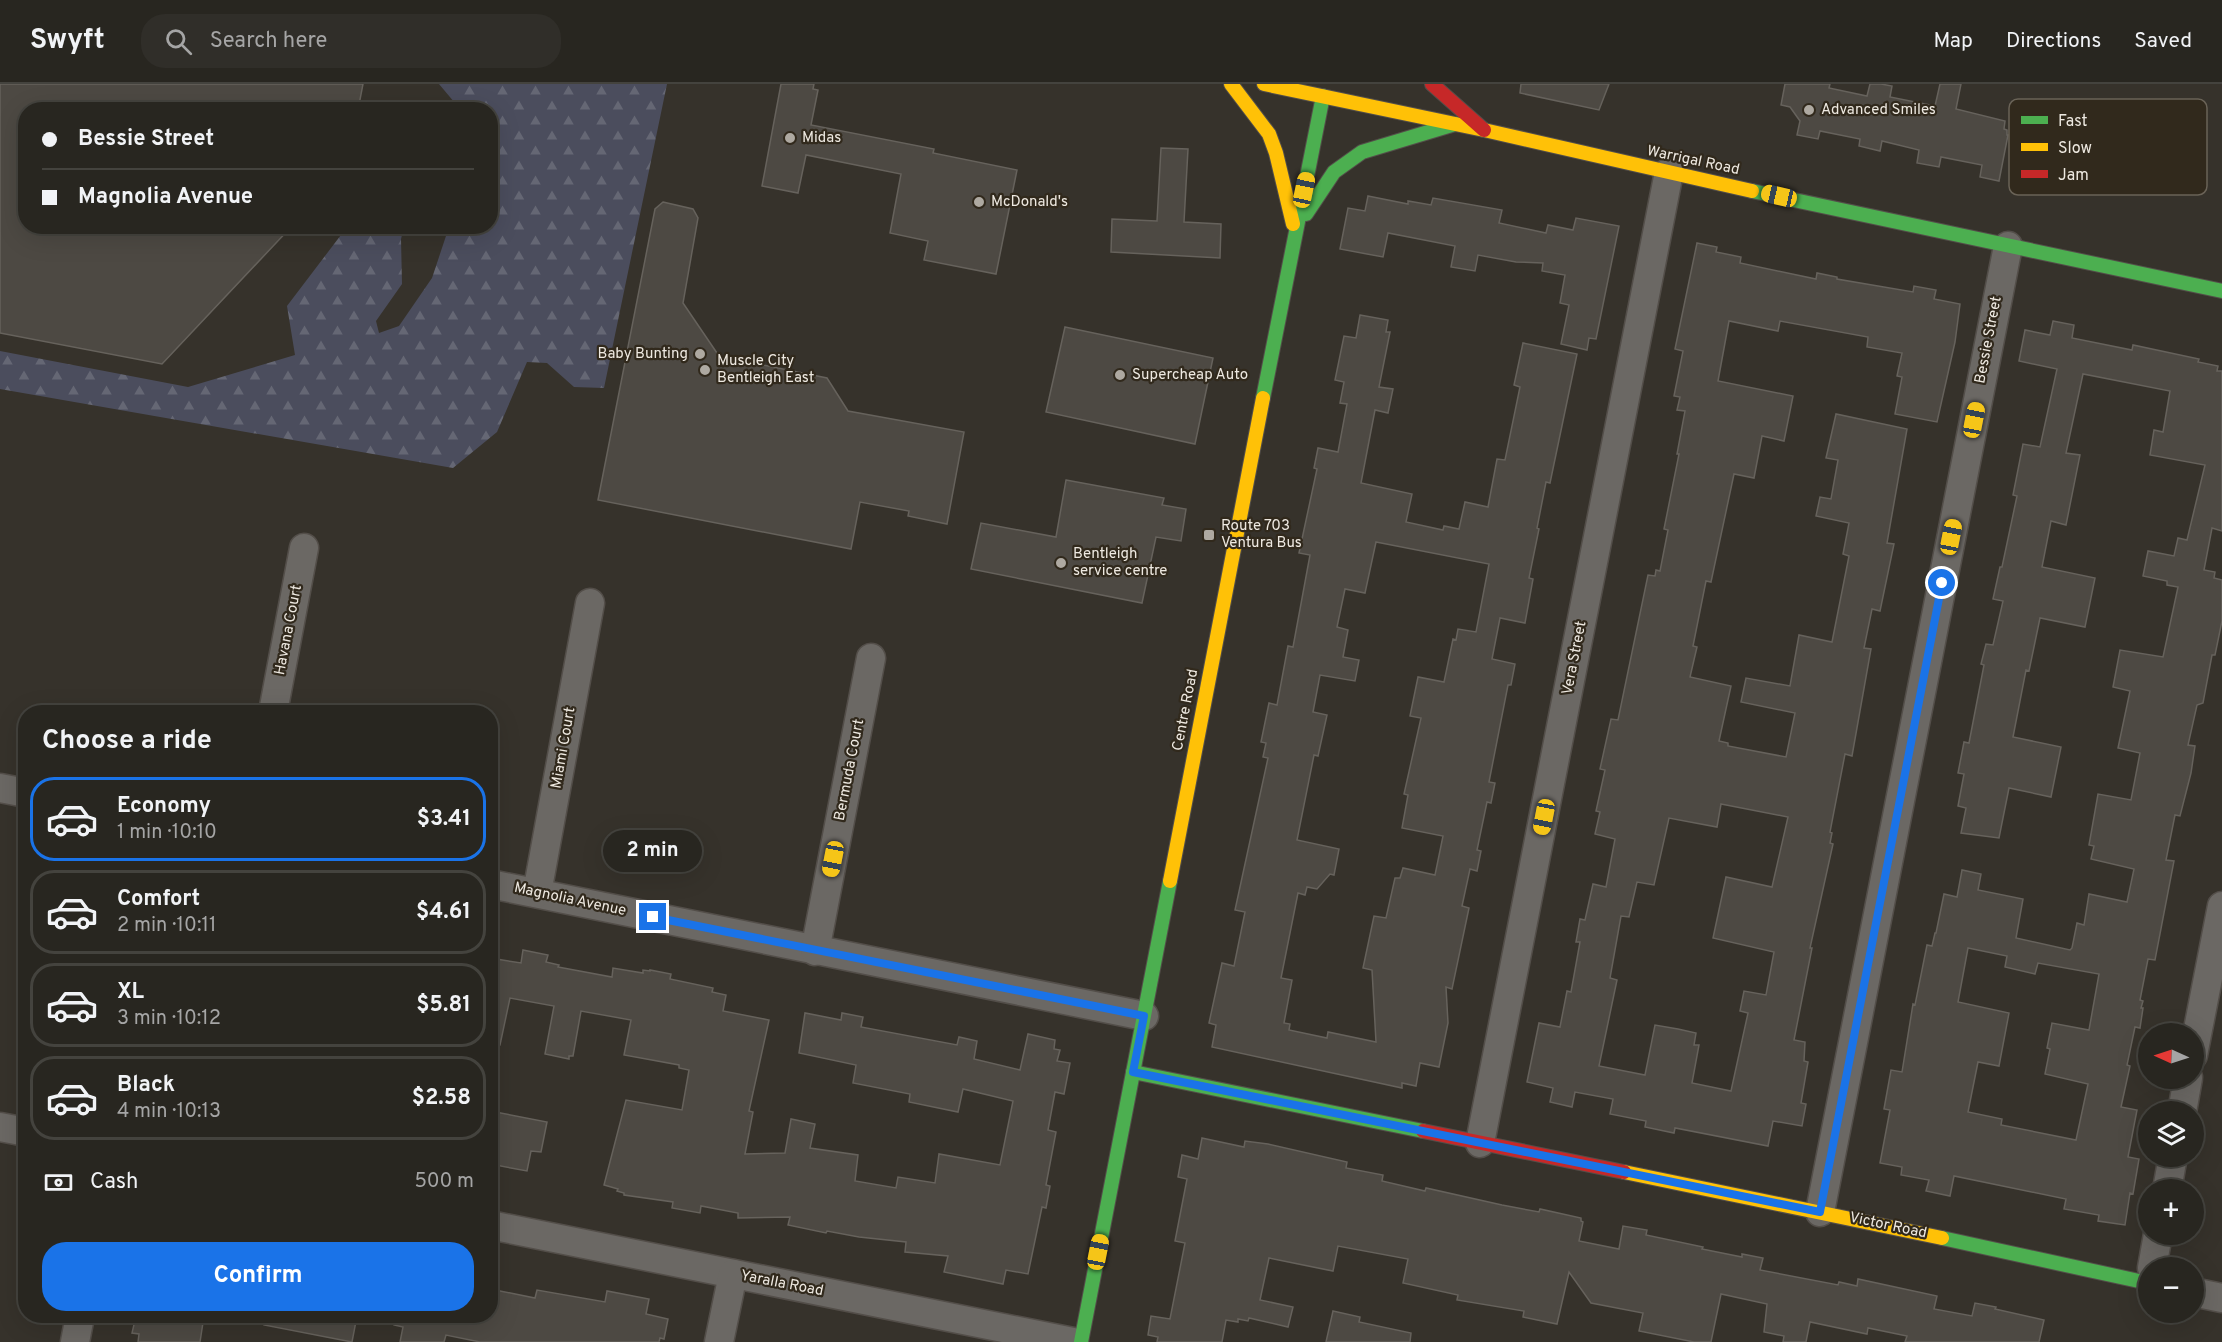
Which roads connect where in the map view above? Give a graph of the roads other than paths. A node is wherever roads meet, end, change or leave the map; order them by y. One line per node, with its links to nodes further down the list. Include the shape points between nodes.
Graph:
1 (1231, 84): 8 (main road, via 1269,134)
2 (1264, 84): 4 (main road, Warrigal Road)
3 (1432, 84): 6 (main road)
4 (1325, 90): 5 (main road, Warrigal Road); 8 (main road, Centre Road)
5 (1455, 124): 6 (main road, Warrigal Road); 8 (main road, via 1362,152 1334,172)
6 (1484, 130): 7 (main road, Warrigal Road)
7 (1669, 172): 9 (main road, Warrigal Road); 26 (street, Vera Street)
8 (1295, 234): 21 (main road, Centre Road)
9 (2008, 246): 10 (main road, Warrigal Road); 27 (street, Bessie Street)
10 (2222, 291)
11 (304, 548): 14 (street, Havana Court)
12 (590, 603): 18 (street, Miami Court)
13 (871, 658): 20 (street, Bermuda Court)
14 (274, 705)
15 (0, 788): 16 (street)
16 (18, 791)
17 (498, 886): 18 (street, Magnolia Avenue)
18 (537, 893): 20 (street, Magnolia Avenue)
19 (2222, 906): 22 (street)
20 (815, 951): 21 (street, Magnolia Avenue)
21 (1144, 1016): 23 (main road, Centre Road)
22 (2199, 1023)
23 (1133, 1072): 26 (main road, Victor Road); 37 (main road, Centre Road)
24 (0, 1127): 25 (street)
25 (18, 1130)
26 (1480, 1143): 27 (main road, Victor Road)
27 (1820, 1212): 30 (main road, Victor Road)
28 (498, 1227): 29 (street, Yaralla Road)
29 (733, 1274): 35 (street); 36 (street, Yaralla Road)
30 (2138, 1281)
31 (2204, 1294): 32 (street)
32 (2222, 1298)
33 (79, 1323): 34 (street)
34 (75, 1342)
35 (719, 1342)
36 (1073, 1342)
37 (1081, 1342)

